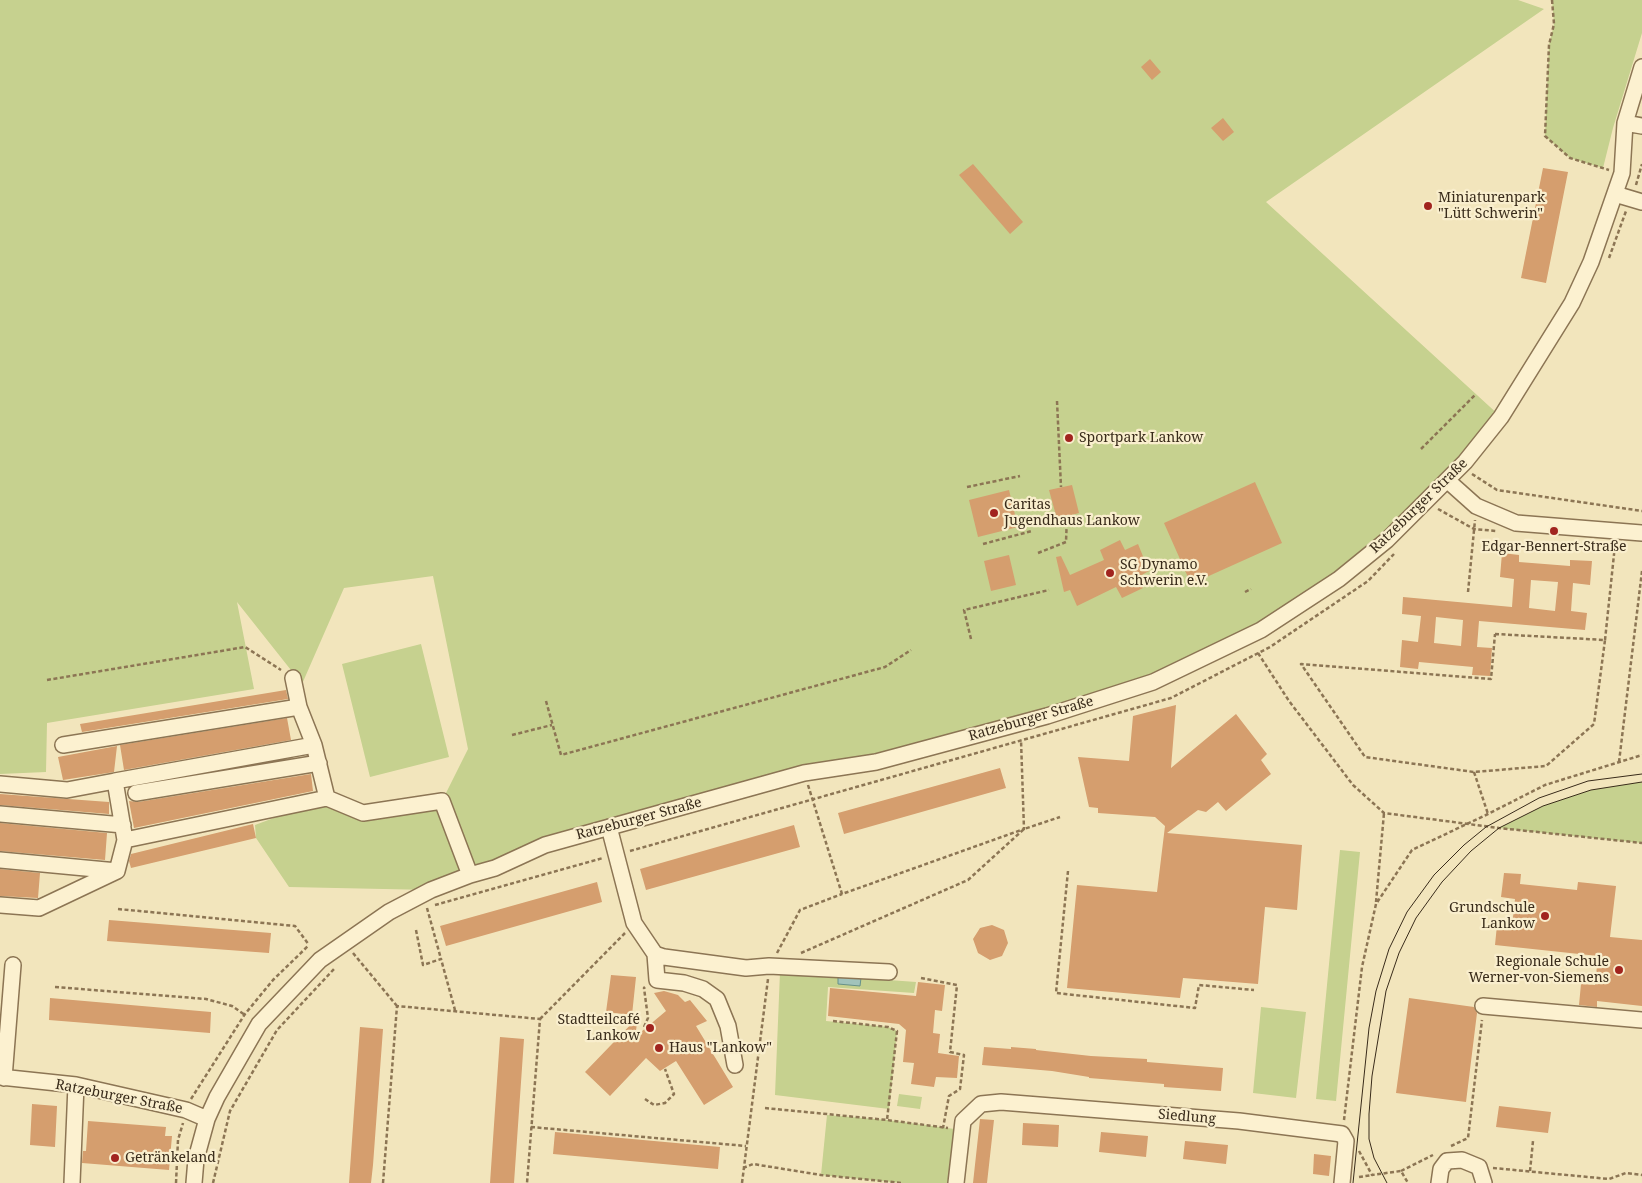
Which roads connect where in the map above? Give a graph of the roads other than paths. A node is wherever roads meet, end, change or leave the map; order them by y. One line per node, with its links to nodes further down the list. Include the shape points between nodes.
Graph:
1 (1642, 67): 2 (street, Ratzeburger Straße)
2 (1625, 123): 3 (street); 4 (street, Ratzeburger Straße, via 1622,173)
3 (1642, 126)
4 (1615, 194): 5 (street); 6 (street, Ratzeburger Straße, via 1572,303 1501,417)
5 (1637, 200)
6 (1448, 481): 7 (street, via 1476,506 1516,522); 18 (street, Ratzeburger Straße, via 1388,540 1339,579 1262,630 1154,682 1046,716 876,762 804,773)
7 (1642, 533)
8 (293, 678): 9 (street)
9 (299, 707): 10 (street); 11 (street)
10 (314, 744): 12 (street); 13 (street)
11 (63, 746)
12 (319, 763): 15 (street); 16 (street)
13 (115, 781): 14 (street, via 67,790); 19 (street)
14 (0, 784)
15 (136, 793)
16 (327, 798): 19 (street); 22 (street, via 363,813 442,801)
17 (0, 814): 19 (street)
18 (609, 827): 22 (street, Ratzeburger Straße, via 545,845 495,868); 24 (street, via 634,923)
19 (124, 833): 21 (street)
20 (0, 860): 21 (street)
21 (117, 871): 23 (street, via 39,908)
22 (470, 875): 32 (street, Ratzeburger Straße, via 431,890 389,912 320,960 259,1024)
23 (0, 905)
24 (655, 954): 26 (street, via 746,968 770,966); 29 (street, via 657,980 703,989 717,999 728,1026)
25 (13, 965): 30 (street)
26 (888, 972)
27 (1484, 1006): 28 (street)
28 (1642, 1020)
29 (735, 1065)
30 (2, 1078): 31 (street, Ratzeburger Straße)
31 (76, 1085): 32 (street, Ratzeburger Straße, via 186,1110); 33 (street)
32 (207, 1118): 34 (street, Ratzeburger Straße, via 196,1159)
33 (72, 1183)
34 (194, 1183)
35 (956, 1183): 36 (street, Siedlung, via 963,1121 981,1104 1001,1102 1342,1134 1346,1141)
36 (1342, 1183)
37 (1439, 1183): 38 (street, via 1441,1169 1447,1161 1462,1160 1479,1167)
38 (1484, 1183)

